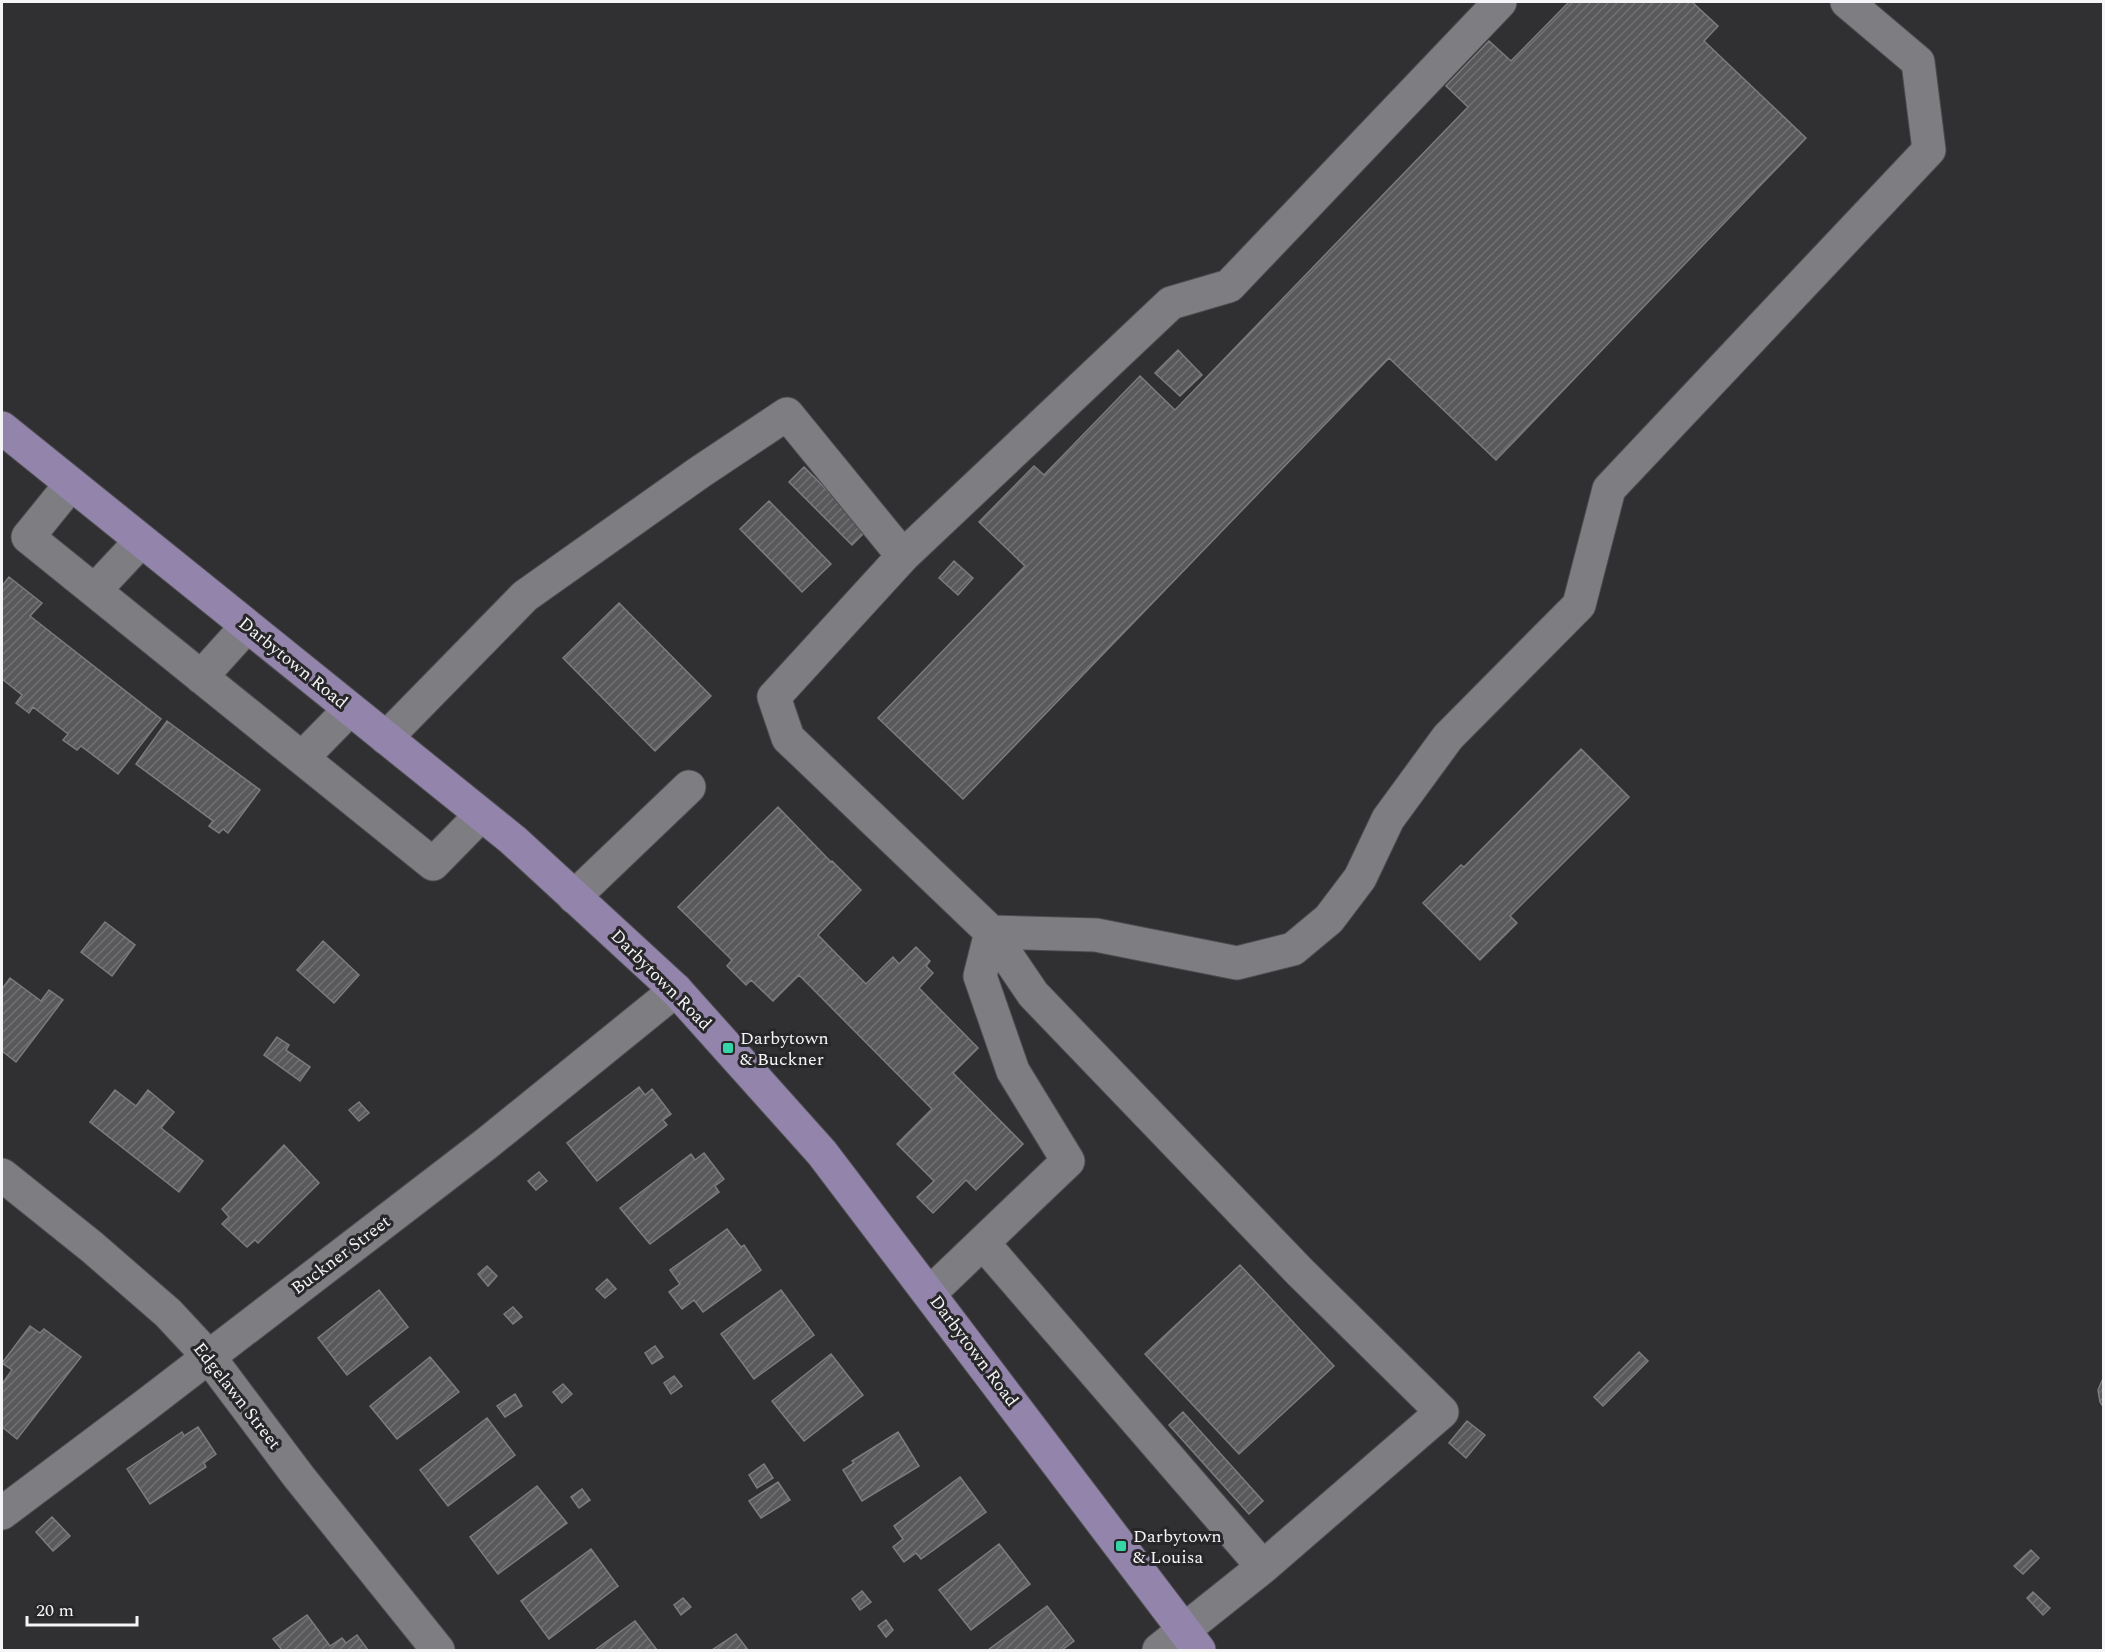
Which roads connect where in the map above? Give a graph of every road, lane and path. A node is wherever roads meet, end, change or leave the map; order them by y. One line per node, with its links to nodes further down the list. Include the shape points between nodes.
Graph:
1 (1500, 2): 6 (street, via 1229,286 1172,303)
2 (1847, 2): 16 (street, via 1918,62 1929,150 1609,489 1579,605 1448,737 1388,819 1360,878 1329,919 1293,949 1237,963 1096,935)
3 (2, 428): 4 (main road, Darbytown Road)
4 (71, 484): 5 (main road, Darbytown Road); 7 (street, via 28,537)
5 (141, 541): 7 (street); 8 (main road, Darbytown Road)
6 (903, 556): 11 (street, via 787,414 525,597); 16 (street, via 774,697 788,738)
7 (95, 590): 9 (street)
8 (247, 626): 9 (street); 10 (main road, Darbytown Road)
9 (201, 677): 12 (street)
10 (350, 709): 11 (main road, Darbytown Road); 12 (street)
11 (386, 738): 14 (main road, Darbytown Road)
12 (302, 758): 14 (street, via 433,864)
13 (689, 787): 15 (street)
14 (482, 815): 15 (main road, Darbytown Road)
15 (574, 897): 17 (main road, Darbytown Road)
16 (991, 932): 19 (street, via 980,976 1013,1071 1068,1161); 23 (street, via 1033,994 1300,1272 1442,1412)
17 (676, 990): 20 (main road, Darbytown Road, via 822,1153); 21 (street, Buckner Street, via 486,1144)
18 (2, 1175): 21 (street, Edgelawn Street, via 168,1313)
19 (983, 1243): 20 (street); 23 (street)
20 (930, 1293): 24 (main road, Darbytown Road)
21 (209, 1357): 22 (street, Buckner Street); 25 (street, Edgelawn Street)
22 (2, 1513)
23 (1263, 1568): 24 (street)
24 (1192, 1640): 26 (street)
25 (438, 1650)
26 (1159, 1650)

